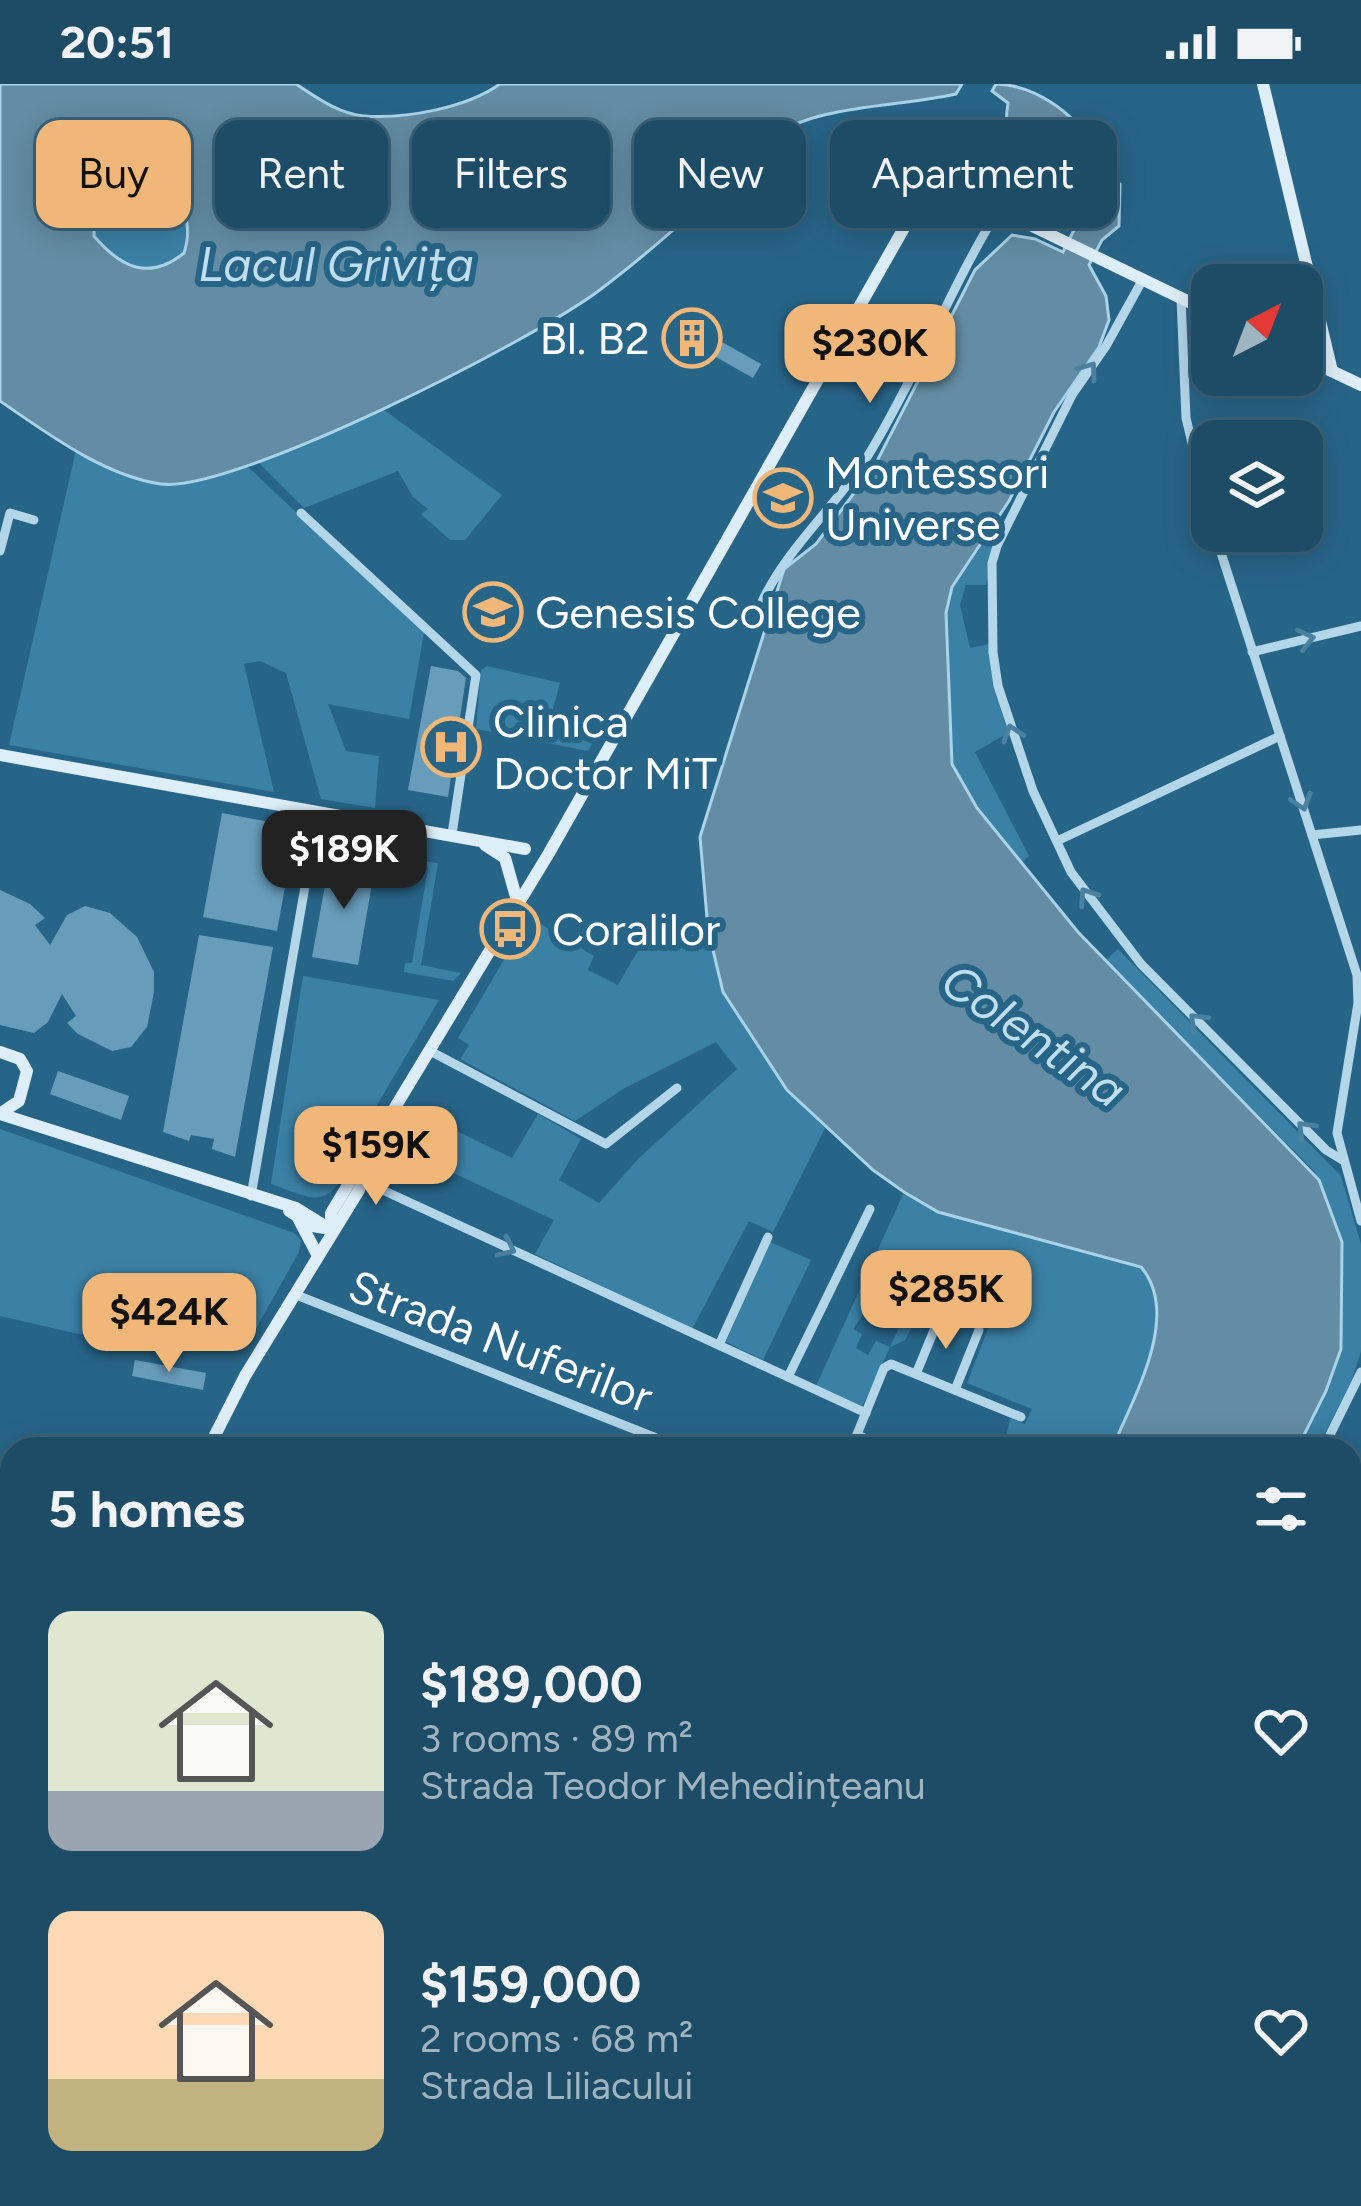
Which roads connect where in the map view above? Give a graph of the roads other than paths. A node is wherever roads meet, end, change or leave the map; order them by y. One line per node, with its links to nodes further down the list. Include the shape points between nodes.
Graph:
1 (1263, 84): 9 (street)
2 (906, 228): 29 (street)
3 (989, 228): 17 (street, via 873,449 772,579)
4 (1041, 228): 5 (street)
5 (1143, 278): 6 (street); 26 (street, one-way to 5, via 998,686 994,555 1072,395)
6 (1181, 298): 7 (street); 11 (street)
7 (1191, 303)
8 (1323, 367): 9 (street)
9 (1332, 371): 10 (street)
10 (1361, 385)
11 (1191, 438)
12 (5, 512): 14 (street); 15 (street)
13 (301, 513): 24 (street, via 476,675)
14 (34, 520)
15 (0, 551)
16 (1221, 552): 19 (street)
17 (760, 606)
18 (1361, 626): 19 (street, one-way to 18)
19 (1252, 652): 20 (street)
20 (1280, 736): 25 (street, one-way to 25); 26 (street)
21 (0, 755): 22 (street)
22 (325, 813): 24 (street); 27 (street); 41 (street)
23 (1361, 830): 25 (street)
24 (452, 834): 28 (street)
25 (1312, 835): 31 (street, via 1357,975)
26 (1057, 842): 39 (street, one-way to 26, via 1141,964 1091,902)
27 (484, 844): 28 (street); 30 (street, via 505,858)
28 (525, 849): 29 (street)
29 (549, 854): 30 (street)
30 (518, 904): 32 (street)
31 (1355, 1050): 39 (street, via 1337,1133)
32 (430, 1051): 34 (street, via 606,1144); 38 (street)
33 (0, 1052): 35 (street, via 26,1066)
34 (677, 1088)
35 (22, 1092): 36 (street); 37 (street)
36 (0, 1113): 37 (street)
37 (40, 1124): 41 (street)
38 (370, 1151): 40 (street); 42 (street)
39 (1344, 1161): 45 (street)
40 (363, 1181): 46 (street); 52 (street, one-way to 52)
41 (251, 1196): 44 (street)
42 (334, 1207): 44 (street); 46 (street)
43 (870, 1209): 54 (street)
44 (292, 1210): 46 (street); 48 (street)
45 (1361, 1221)
46 (331, 1229): 48 (street)
47 (769, 1238): 52 (street)
48 (317, 1254): 49 (street)
49 (294, 1294): 60 (street); 61 (street, Strada Nuferilor)
50 (944, 1306): 53 (street)
51 (979, 1330): 56 (street)
52 (719, 1346): 54 (street)
53 (916, 1374): 56 (street); 57 (street, via 886,1365)
54 (788, 1377): 57 (street)
55 (1360, 1380): 63 (street)
56 (955, 1390): 58 (street)
57 (866, 1413): 59 (street)
58 (1021, 1417)
59 (857, 1435): 62 (street)
60 (214, 1437)
61 (654, 1437)
62 (862, 1437)
63 (1329, 1437)

